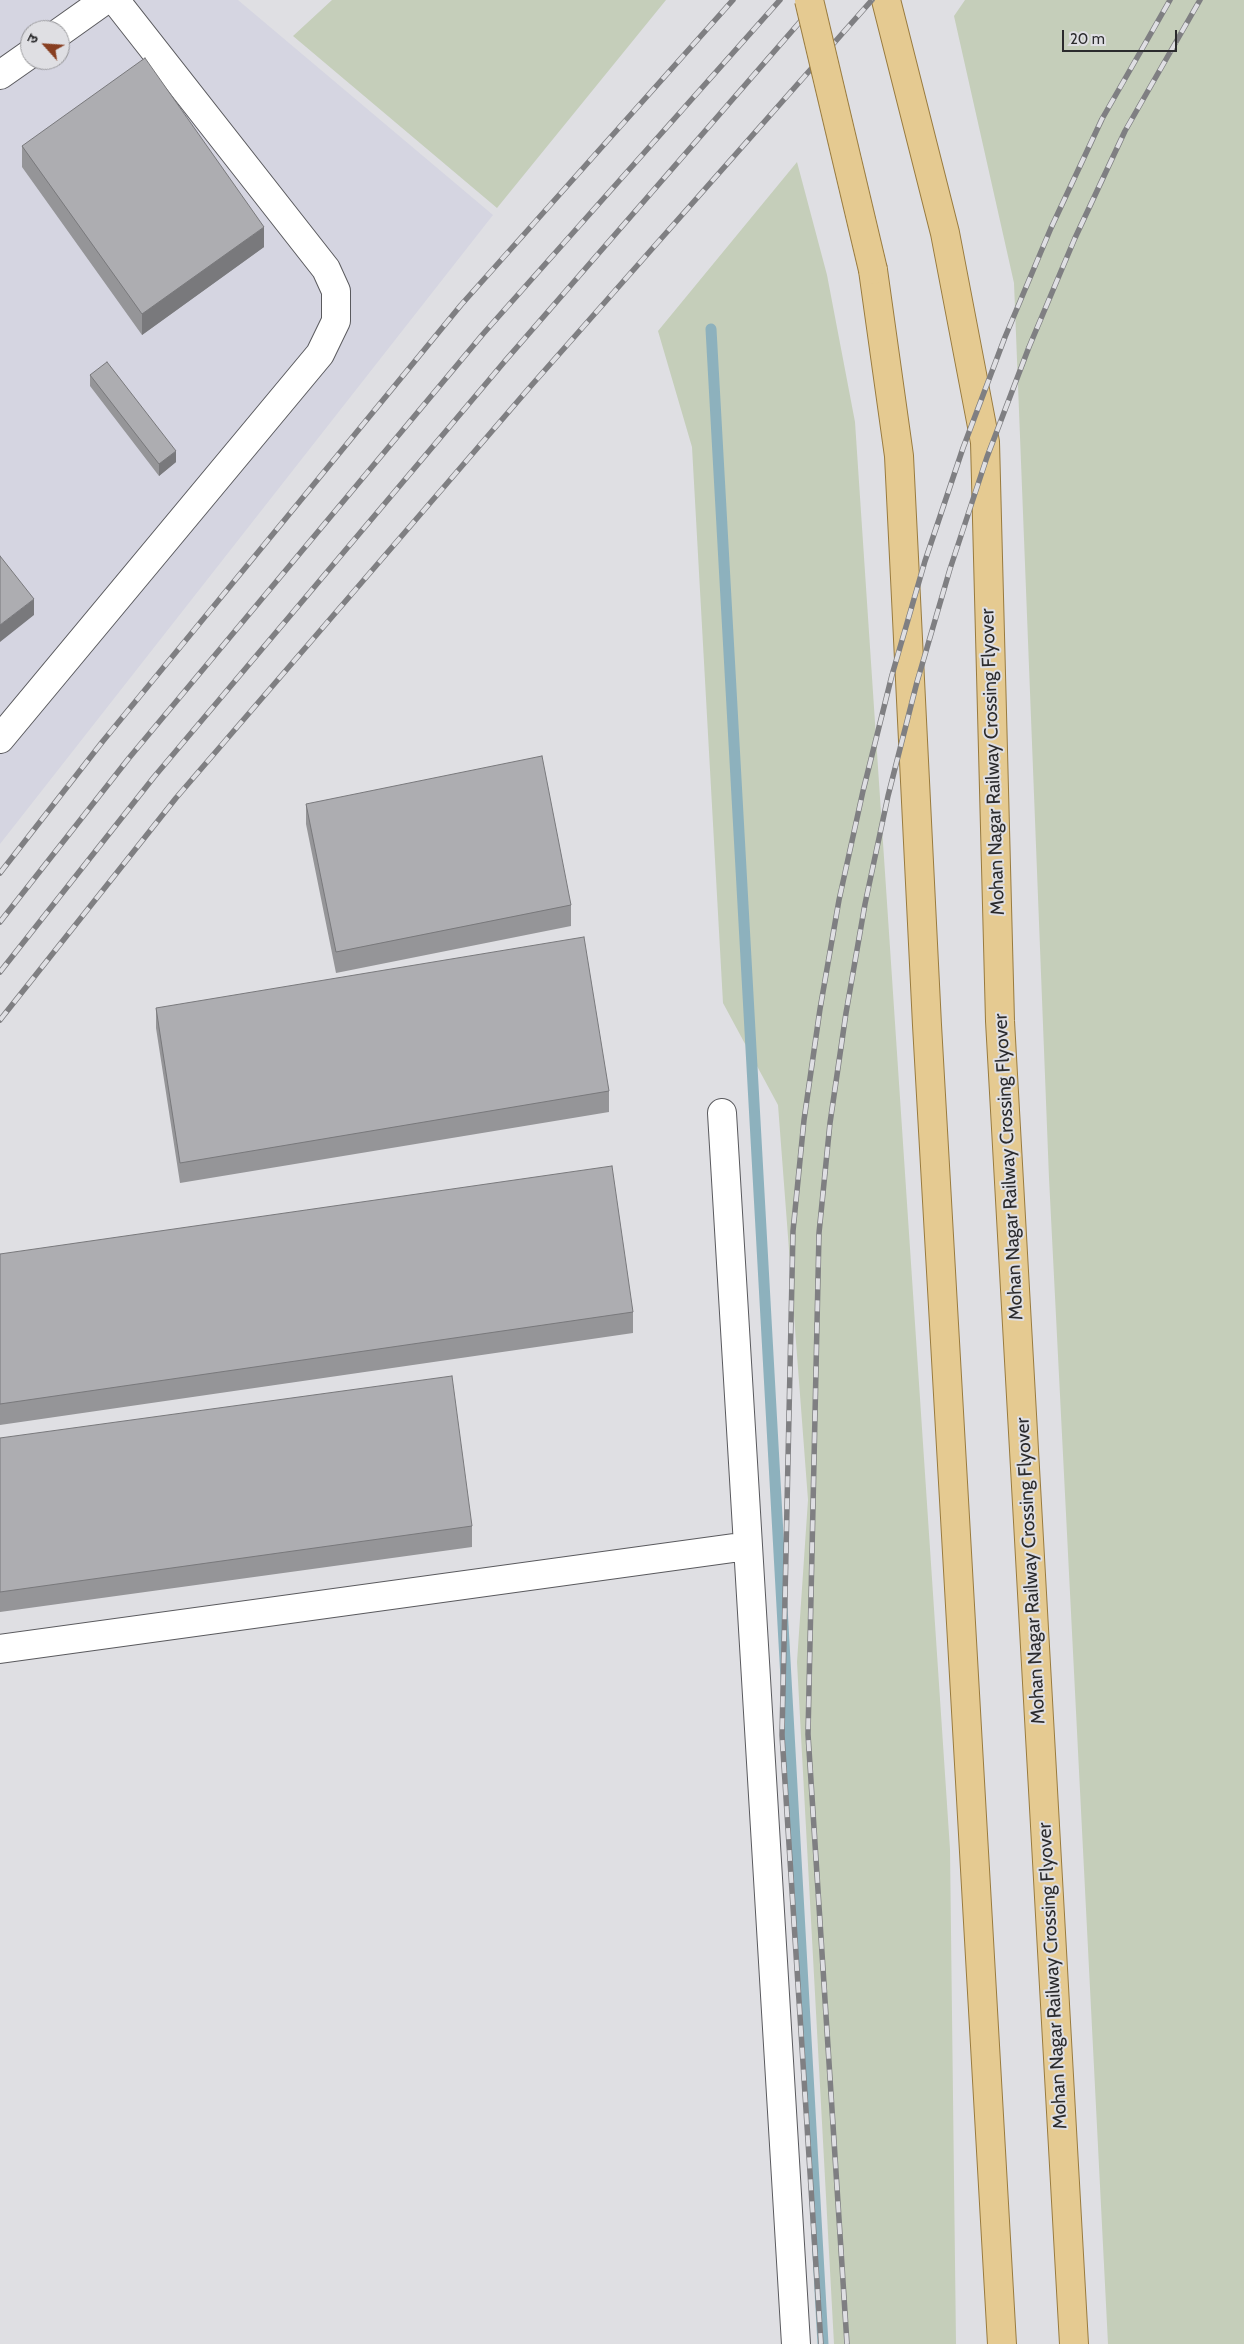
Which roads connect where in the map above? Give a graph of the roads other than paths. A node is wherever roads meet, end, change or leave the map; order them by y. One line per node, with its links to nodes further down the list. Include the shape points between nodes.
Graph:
1 (105, 0): 5 (lane)
2 (115, 0): 8 (lane, via 326,269 336,291 336,321 320,354)
3 (810, 0): 13 (main road, bridge, via 874,270 899,456 928,1035)
4 (886, 0): 14 (main road, Mohan Nagar Railway Crossing Flyover, via 945,233 985,442 1000,1021)
5 (70, 25)
6 (20, 61): 7 (lane)
7 (0, 75)
8 (0, 739)
9 (722, 1113): 10 (lane)
10 (748, 1546): 11 (lane); 12 (lane)
11 (0, 1649)
12 (796, 2344)
13 (1002, 2344)
14 (1074, 2344)

